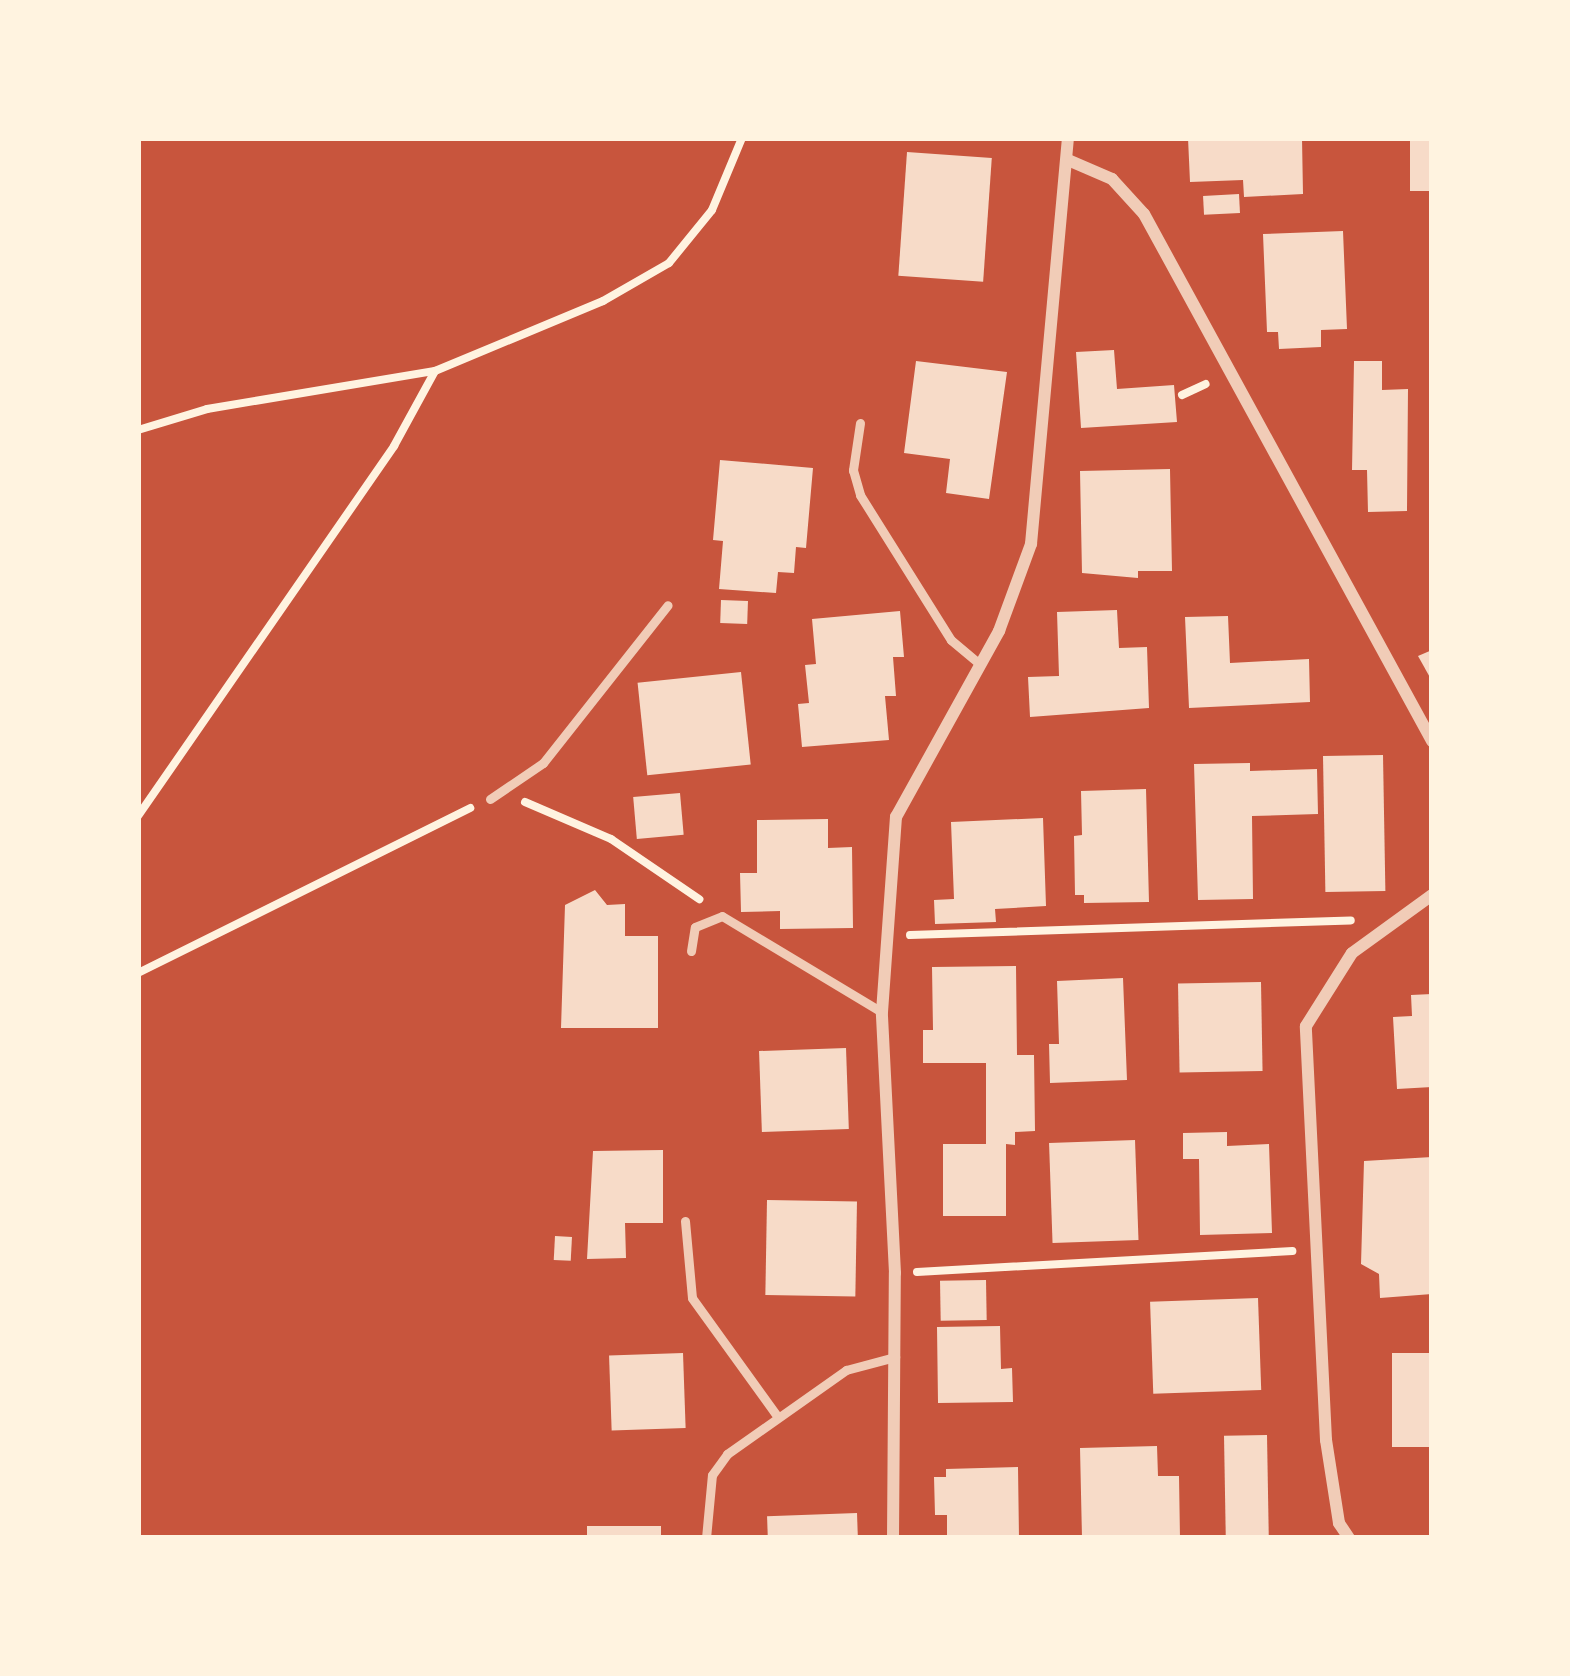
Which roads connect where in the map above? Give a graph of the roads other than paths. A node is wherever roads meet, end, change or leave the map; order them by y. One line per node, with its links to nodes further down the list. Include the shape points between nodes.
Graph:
1 (1068, 138): 2 (street)
2 (1068, 160): 5 (street, via 1031,544); 6 (street, via 1112,179 1144,214)
3 (860, 423): 5 (lane, via 853,470 860,494 951,640)
4 (668, 605): 7 (lane, via 543,763)
5 (980, 664): 10 (street, via 896,817)
6 (1432, 741)
7 (490, 799)
8 (1432, 895): 16 (street, via 1352,953 1306,1026 1326,1440 1339,1523)
9 (691, 951): 10 (lane, via 695,927 713,914)
10 (882, 1012): 12 (street)
11 (685, 1221): 13 (lane, via 692,1298)
12 (895, 1357): 13 (lane, via 846,1370); 15 (street)
13 (777, 1416): 14 (lane, via 712,1475)
14 (706, 1538)
15 (892, 1538)
16 (1349, 1538)

